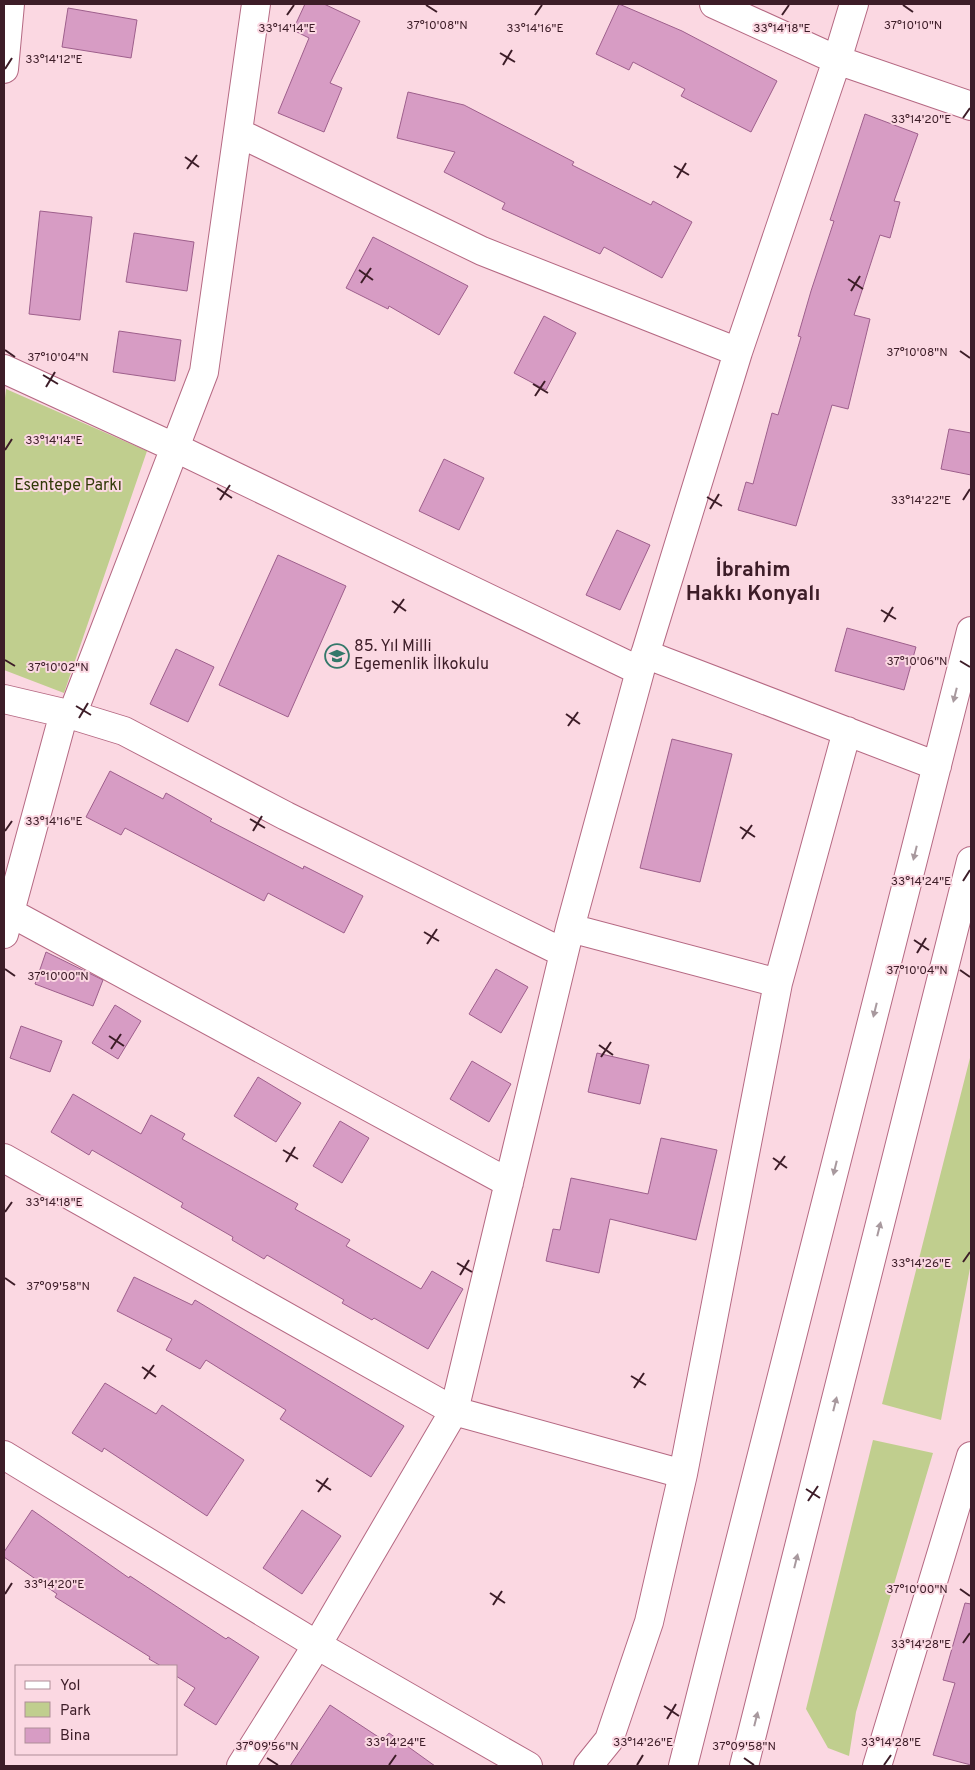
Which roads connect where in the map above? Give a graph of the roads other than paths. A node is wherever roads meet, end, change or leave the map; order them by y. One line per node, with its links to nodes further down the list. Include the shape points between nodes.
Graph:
1 (10, 4): 6 (street)
2 (256, 4): 8 (street)
3 (714, 4): 5 (street)
4 (854, 4): 5 (street)
5 (837, 60): 7 (street); 9 (street)
6 (4, 69)
7 (971, 106)
8 (239, 133): 9 (street, via 482,251); 11 (street, via 204,372)
9 (738, 352): 13 (street)
10 (4, 369): 11 (street)
11 (176, 448): 13 (street); 15 (street)
12 (971, 631): 17 (street, one-way to 17)
13 (642, 663): 16 (street); 20 (street)
14 (4, 699): 15 (street)
15 (68, 714): 19 (street); 20 (street, via 124,731 286,816)
16 (847, 731): 17 (street); 21 (street)
17 (937, 766): 32 (street, one-way to 32)
18 (971, 861): 33 (street, one-way to 18)
19 (7, 923): 23 (street)
20 (567, 941): 21 (street); 23 (street)
21 (778, 983): 27 (street)
22 (4, 1158): 24 (street)
23 (509, 1183): 24 (street)
24 (454, 1411): 27 (street); 28 (street)
25 (4, 1455): 28 (street)
26 (971, 1456): 34 (street)
27 (683, 1474): 31 (street, via 649,1622 609,1740)
28 (317, 1645): 29 (street); 30 (street)
29 (241, 1766)
30 (528, 1766)
31 (588, 1766)
32 (683, 1766)
33 (744, 1766)
34 (877, 1766)

